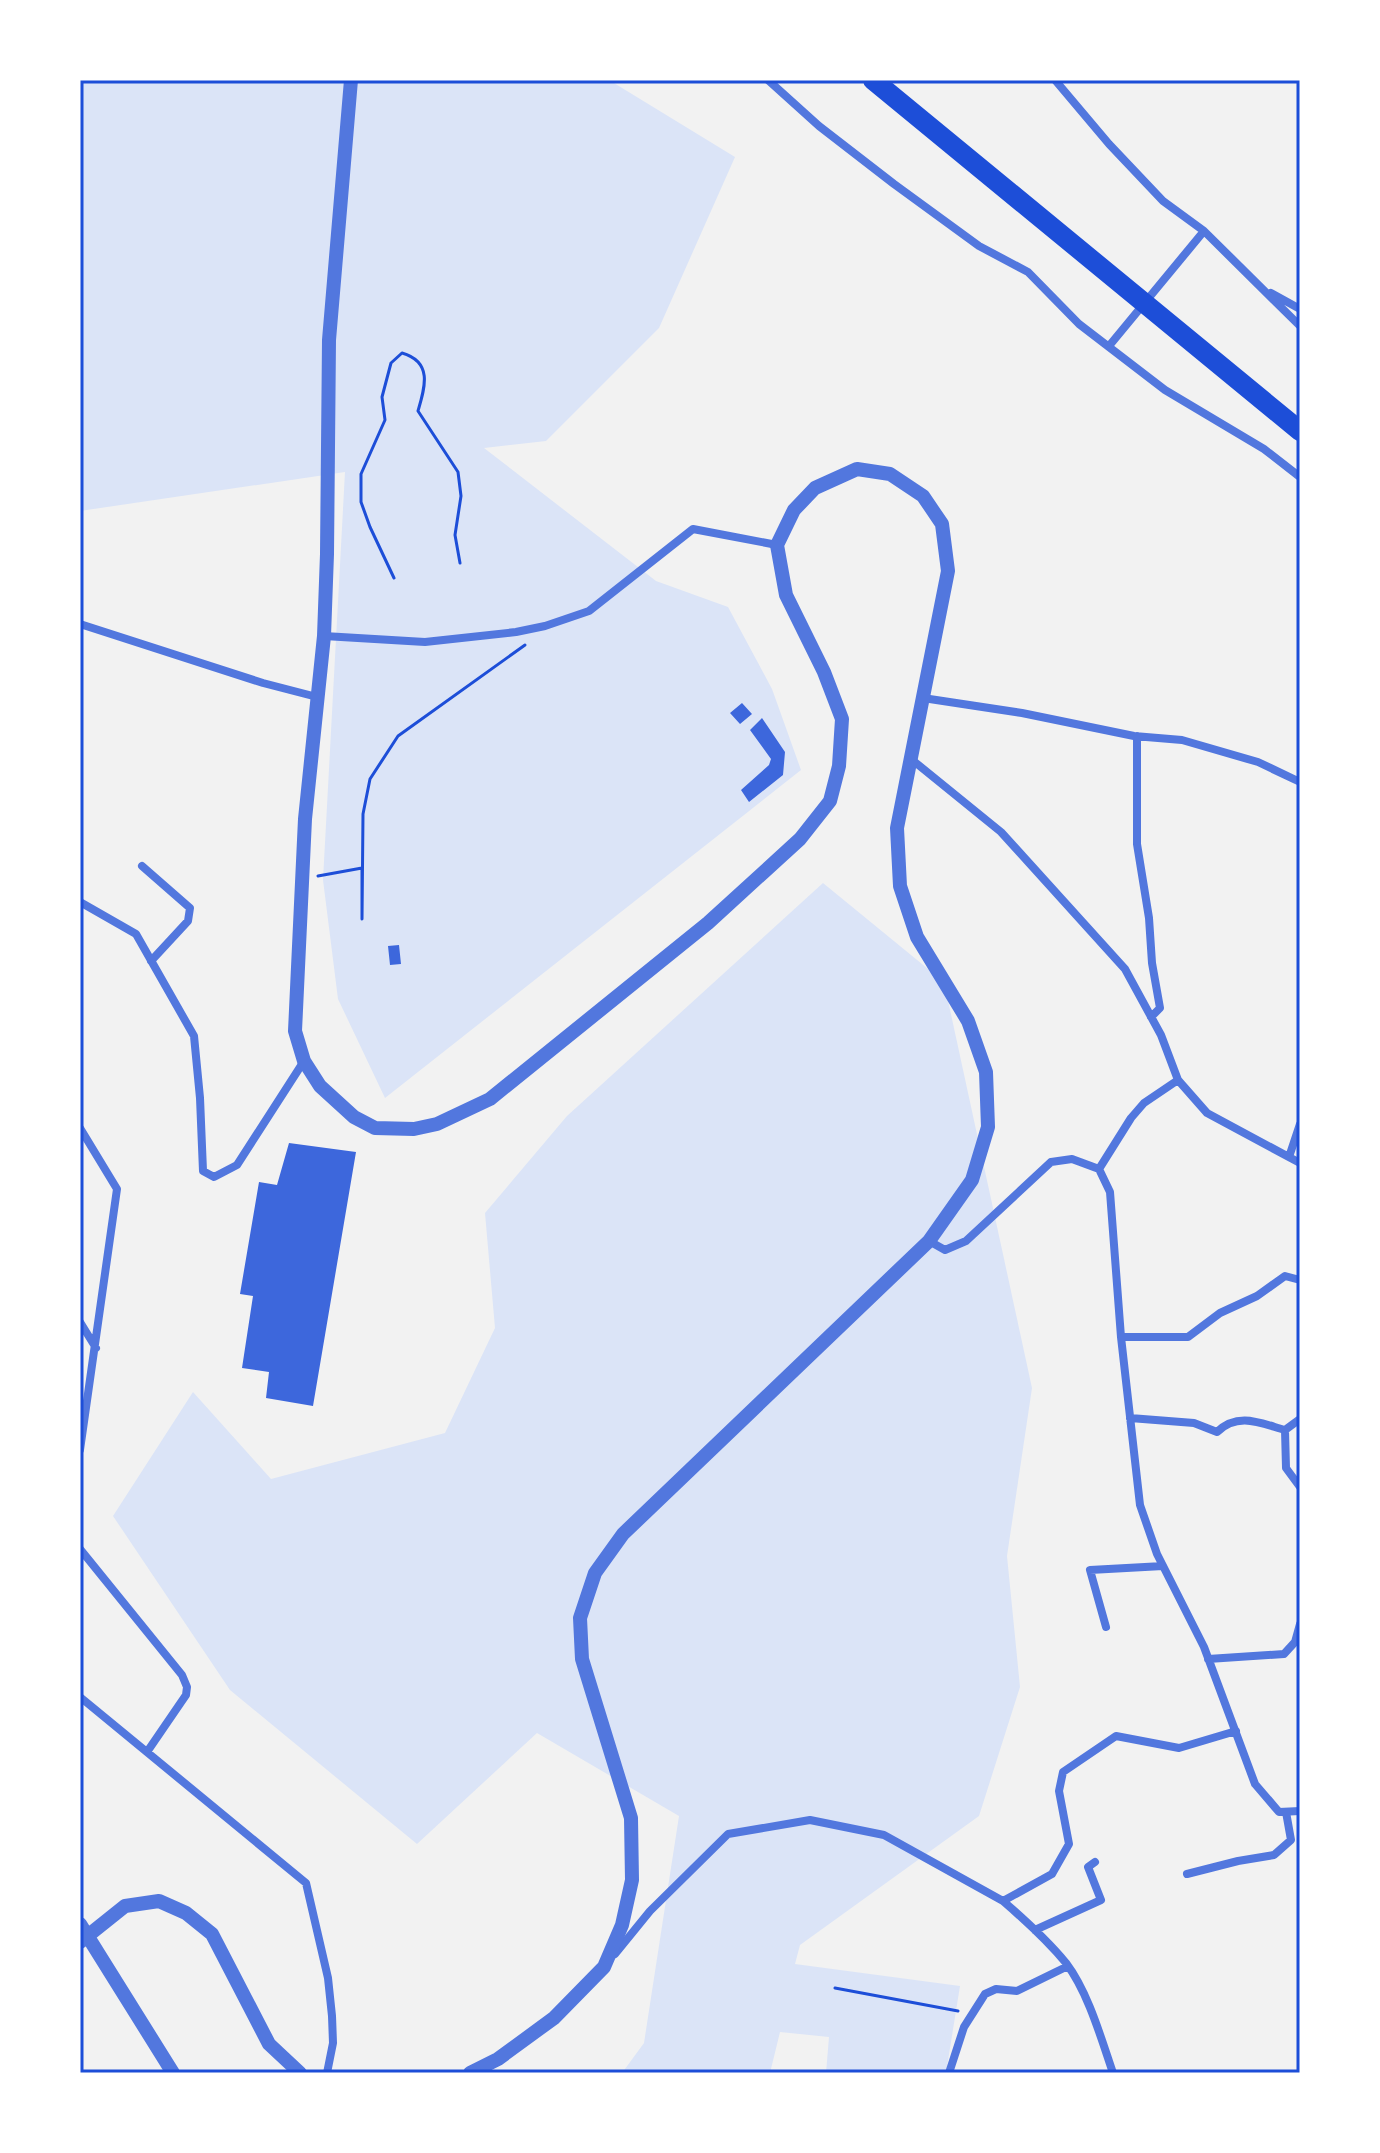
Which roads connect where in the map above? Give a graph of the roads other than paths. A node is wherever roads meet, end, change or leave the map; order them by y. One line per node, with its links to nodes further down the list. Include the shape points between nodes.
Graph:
1 (351, 80): 14 (street, via 329,340)
2 (768, 80): 9 (street, via 906,193 979,246 1028,272)
3 (873, 80): 10 (highway)
4 (1055, 80): 5 (street, via 1163,201)
5 (1204, 231): 6 (street); 9 (street)
6 (1260, 287): 7 (street); 8 (street)
7 (1300, 309)
8 (1300, 326)
9 (1109, 346): 11 (street, via 1165,390 1264,449)
10 (1300, 431)
11 (1300, 477)
12 (777, 545): 14 (street, via 693,529 589,611 516,632 425,642); 16 (street, via 794,510 815,488 857,469 890,474 923,496 942,524 948,571); 24 (street, via 786,595 842,719 830,801 800,839 708,923 490,1099 437,1124 375,1128 354,1117 320,1086)
13 (80, 624): 15 (street)
14 (324, 636): 15 (street)
15 (317, 697): 24 (street, via 295,1031)
16 (923, 698): 17 (street); 18 (street)
17 (1137, 736): 19 (street, via 1182,740 1258,762); 23 (street, via 1137,844 1160,1008)
18 (911, 759): 23 (street, via 1001,832 1125,969); 31 (street, via 897,828 900,886 917,937 968,1021 986,1072 988,1127 972,1180)
19 (1300, 782)
20 (142, 866): 22 (street, via 190,908 188,921)
21 (80, 902): 22 (street, via 136,934)
22 (151, 961): 24 (street, via 194,1036 203,1171 214,1177 237,1165)
23 (1151, 1017): 25 (street)
24 (304, 1061)
25 (1178, 1080): 28 (street, via 1207,1113); 30 (street, via 1144,1103)
26 (1300, 1124): 28 (street)
27 (80, 1128): 35 (street, via 117,1189)
28 (1289, 1157): 29 (street)
29 (1300, 1163)
30 (1099, 1169): 31 (street, via 1072,1159 1051,1162 966,1241 945,1250); 34 (street, via 1110,1192)
31 (929, 1241): 57 (street, via 623,1534 595,1573 580,1618 582,1659 632,1833 632,1880 622,1925)
32 (1300, 1280): 34 (street, via 1285,1276 1188,1337)
33 (80, 1322): 35 (street)
34 (1121, 1337): 36 (street)
35 (96, 1348): 39 (street)
36 (1130, 1418): 38 (street, via 1194,1423 1217,1432 1227,1422 1250,1420); 42 (street, via 1140,1505)
37 (1300, 1419): 38 (street)
38 (1285, 1430): 40 (street, via 1286,1468)
39 (80, 1450)
40 (1300, 1487)
41 (80, 1549): 48 (street, via 187,1687)
42 (1163, 1566): 44 (street, via 1090,1570); 45 (street)
43 (1300, 1624): 45 (street, via 1295,1642 1284,1654)
44 (1106, 1627)
45 (1208, 1659): 47 (street)
46 (80, 1697): 48 (street)
47 (1236, 1731): 50 (street, via 1255,1784 1279,1812); 53 (street, via 1179,1748 1116,1736 1063,1772 1059,1791 1069,1844 1052,1874)
48 (147, 1752): 60 (street, via 306,1883 329,1991 333,2043)
49 (1300, 1811): 50 (street)
50 (1286, 1812): 52 (street, via 1291,1840 1274,1855)
51 (1095, 1862): 54 (street, via 1088,1867 1101,1900)
52 (1187, 1874)
53 (1003, 1901): 54 (street); 57 (street, via 884,1835 810,1820 728,1834 650,1911)
54 (1035, 1930): 56 (street)
55 (82, 1934): 58 (street); 59 (street, via 125,1906 159,1901 186,1913 212,1934 269,2044)
56 (1068, 1966): 62 (street, via 1017,1991 985,1994 964,2027); 63 (street)
57 (604, 1967): 61 (street, via 554,2018)
58 (173, 2073)
59 (300, 2073)
60 (327, 2073)
61 (470, 2073)
62 (949, 2073)
63 (1113, 2073)

